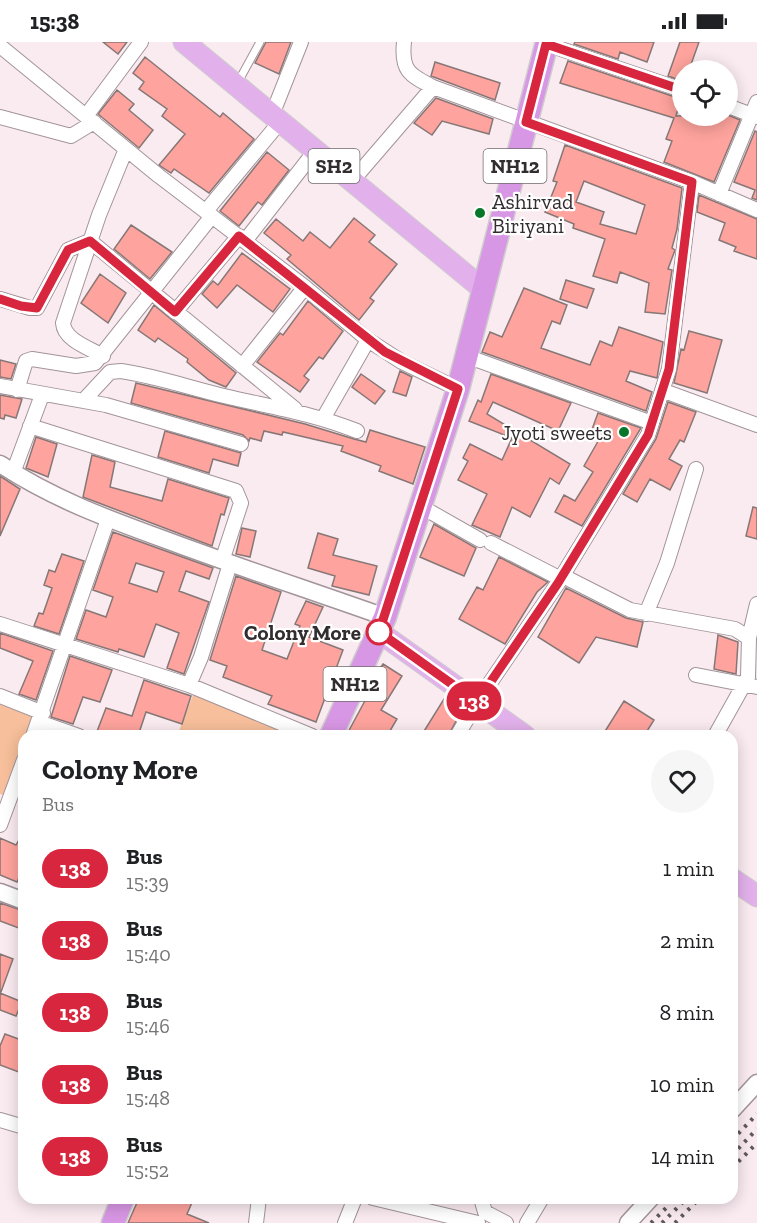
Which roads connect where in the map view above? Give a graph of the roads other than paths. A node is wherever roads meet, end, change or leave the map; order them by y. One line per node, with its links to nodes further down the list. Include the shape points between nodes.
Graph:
1 (141, 42): 14 (street)
2 (184, 42): 8 (main road, SH2)
3 (260, 42): 8 (lane)
4 (301, 42): 15 (street)
5 (404, 42): 9 (street, via 402,59 406,69)
6 (546, 43): 10 (street); 16 (highway, NH12)
7 (0, 46): 14 (street)
8 (236, 86): 15 (main road, SH2)
9 (433, 87): 16 (street); 19 (street)
10 (672, 87)
11 (738, 108): 12 (street)
12 (756, 111): 21 (street)
13 (0, 117): 14 (street, via 71,136)
14 (90, 119): 17 (street)
15 (276, 119): 18 (main road, SH2); 23 (street)
16 (526, 122): 20 (street); 27 (highway, NH12)
17 (126, 149): 23 (street); 25 (street)
18 (315, 151): 19 (main road, SH2); 24 (street)
19 (352, 181): 27 (main road, SH2)
20 (692, 182): 21 (street); 38 (street)
21 (719, 194): 22 (street)
22 (757, 210)
23 (209, 214): 24 (street); 28 (street)
24 (242, 238): 26 (street); 30 (street)
25 (90, 241): 28 (street); 29 (street, via 68,250 37,308); 32 (street, via 64,315 63,330)
26 (305, 287): 31 (street); 34 (street)
27 (484, 290): 33 (highway, NH12)
28 (153, 293): 30 (street); 32 (street)
29 (0, 299)
30 (175, 312): 34 (street)
31 (368, 340): 36 (street, via 402,362); 42 (street)
32 (103, 356): 37 (street, via 82,366 32,358 26,361)
33 (466, 356): 36 (highway, NH12); 43 (street)
34 (242, 366): 41 (street)
35 (0, 386): 37 (street)
36 (458, 389): 50 (highway, NH12)
37 (17, 390): 39 (street)
38 (664, 391): 43 (street); 44 (street)
39 (42, 394): 40 (street); 45 (street)
40 (84, 400): 41 (street, via 110,372 121,371); 47 (street)
41 (295, 409): 42 (street)
42 (324, 417): 46 (street)
43 (652, 423): 53 (street)
44 (757, 425)
45 (30, 426): 48 (street); 52 (street, via 236,491 241,503)
46 (357, 431)
47 (241, 444)
48 (7, 468): 51 (street)
49 (696, 469): 55 (street, via 667,563)
50 (420, 506): 53 (street); 57 (highway, NH12)
51 (108, 519): 52 (street); 59 (street)
52 (226, 562): 57 (street); 61 (street, via 201,657)
53 (562, 578): 55 (street); 64 (street)
54 (757, 604): 58 (street)
55 (646, 614): 58 (street, via 735,629)
56 (0, 624): 59 (street)
57 (382, 624): 64 (main road); 69 (highway, NH12)
58 (749, 638): 62 (street)
59 (65, 645): 61 (street); 65 (street)
60 (696, 675): 62 (street)
61 (189, 685): 68 (street)
62 (751, 686): 72 (street)
63 (0, 696): 65 (street)
64 (477, 702): 70 (street); 71 (main road)
65 (41, 718): 66 (street); 67 (street)
66 (36, 730)
67 (66, 730)
68 (298, 730)
69 (335, 730)
70 (461, 730)
71 (516, 730)
72 (719, 730)
73 (18, 772): 74 (street)
74 (4, 800): 75 (street)
75 (0, 825)
76 (738, 883): 78 (main road)
77 (0, 892): 79 (street)
78 (757, 896)
79 (18, 899)
80 (757, 1083): 81 (street)
81 (738, 1104)
82 (0, 1120): 83 (street)
83 (18, 1126)
84 (121, 1204): 91 (highway)
85 (258, 1204): 92 (street)
86 (353, 1204): 93 (street)
87 (398, 1204): 94 (street)
88 (483, 1204): 95 (street, via 485,1212)
89 (538, 1204): 96 (street)
90 (645, 1204): 97 (street)
91 (113, 1223)
92 (256, 1223)
93 (345, 1223)
94 (478, 1223)
95 (506, 1223)
96 (527, 1223)
97 (628, 1223)

